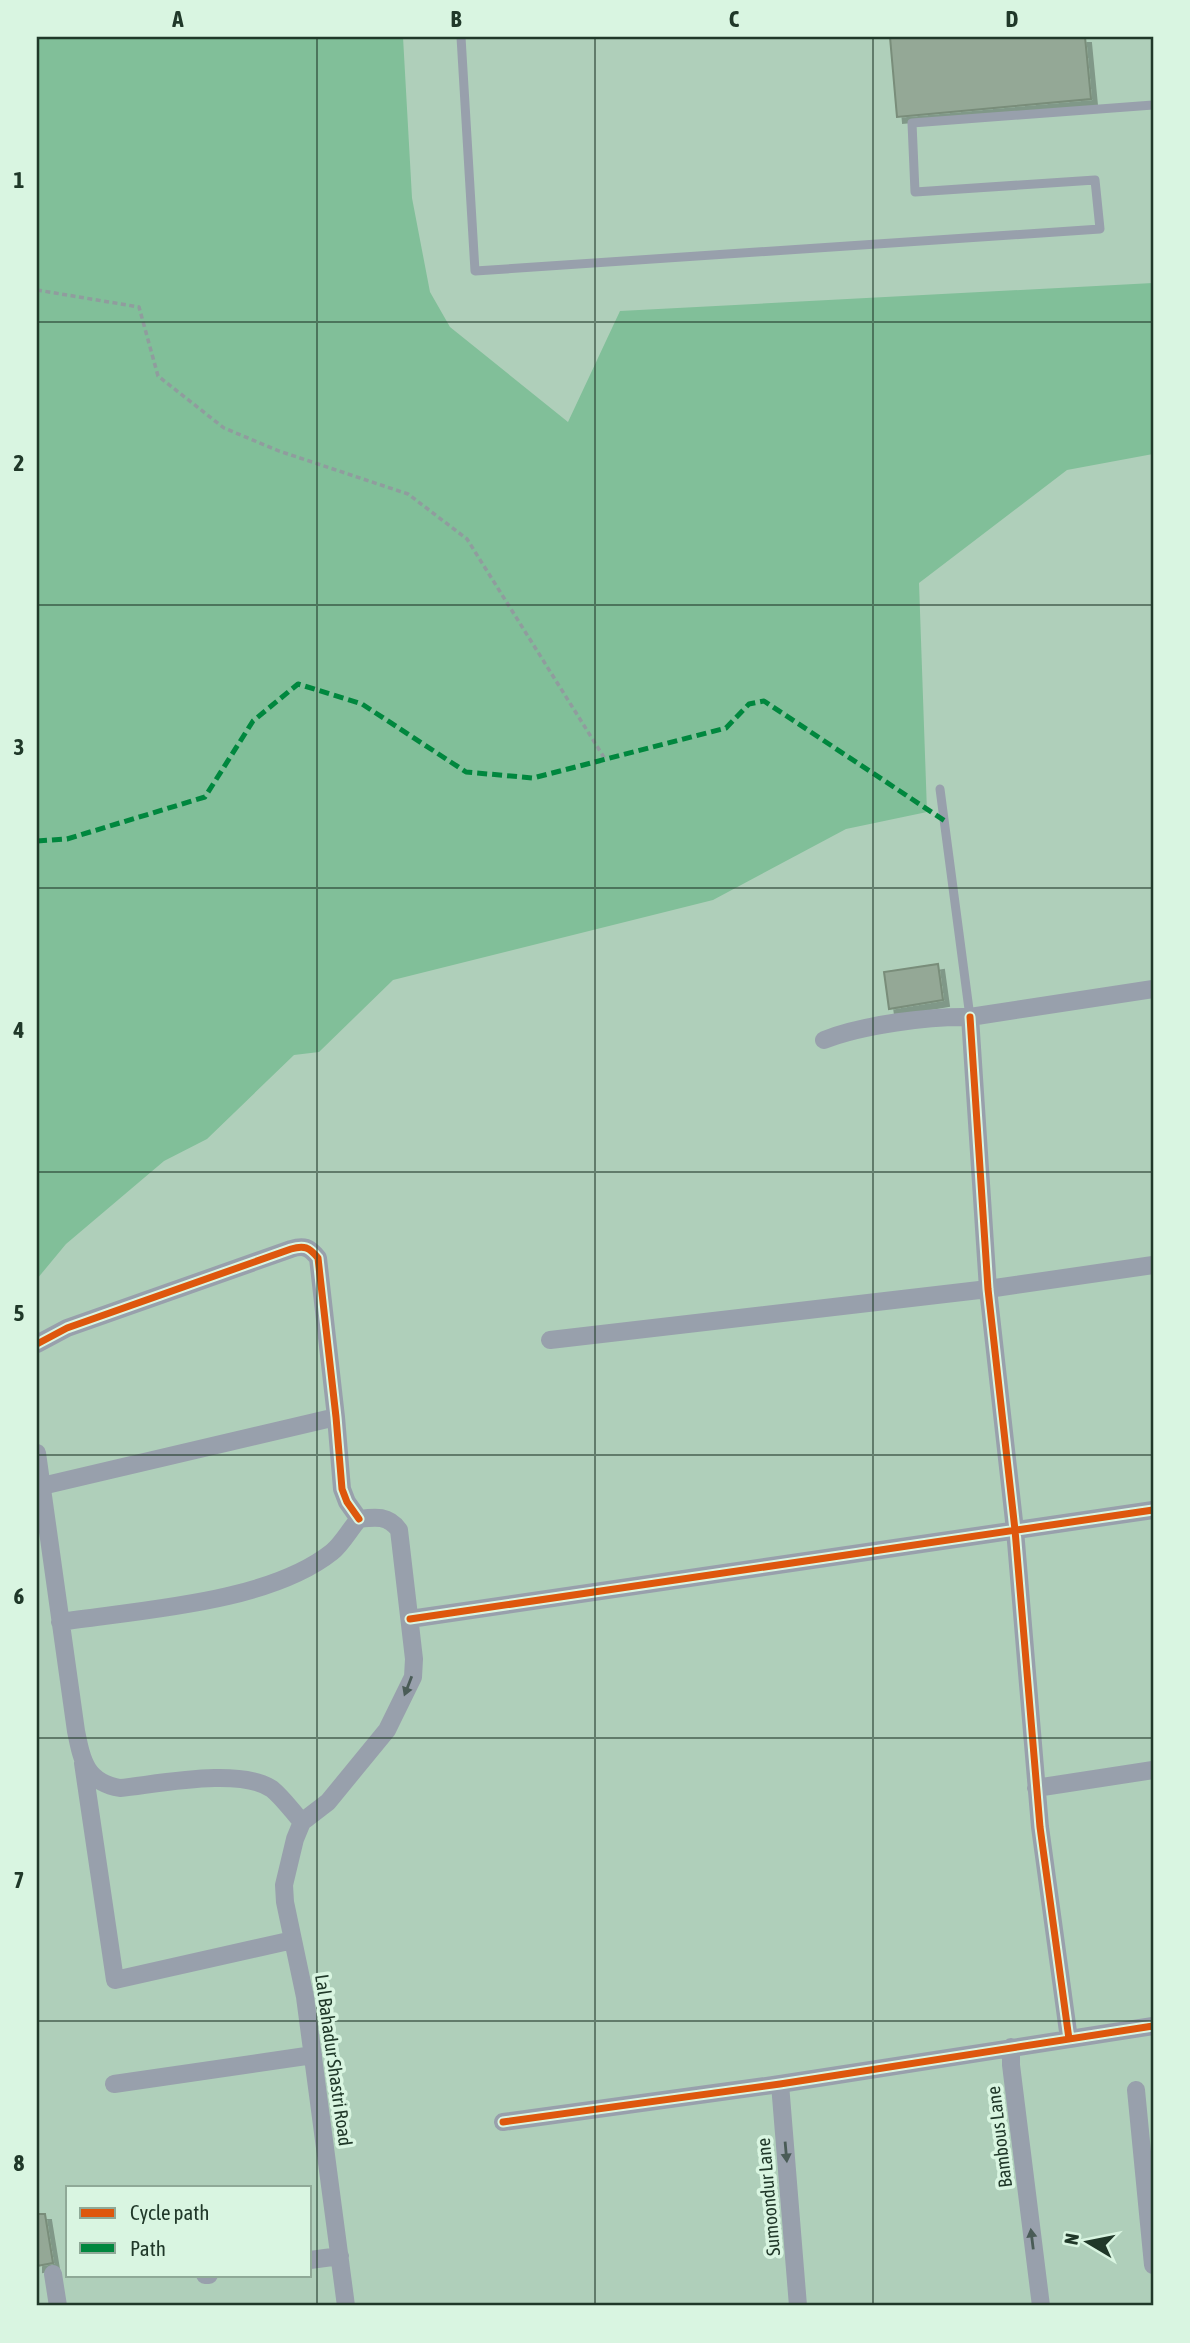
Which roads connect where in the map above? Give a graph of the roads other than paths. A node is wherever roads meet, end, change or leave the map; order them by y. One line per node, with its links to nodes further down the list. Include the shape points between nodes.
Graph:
1 (461, 37): 2 (lane, via 475,271 1100,229 1096,180 915,192 912,123)
2 (1153, 105)
3 (940, 789): 5 (lane)
4 (1153, 989): 5 (street)
5 (970, 1017): 6 (street, via 945,1016 843,1032); 8 (street)
6 (824, 1040)
7 (1153, 1265): 8 (street)
8 (988, 1289): 9 (street); 16 (street)
9 (550, 1340)
10 (37, 1344): 11 (street, via 67,1328 302,1246 317,1258)
11 (336, 1417): 13 (street); 15 (street, via 342,1489)
12 (37, 1453): 13 (street)
13 (42, 1486): 18 (street)
14 (1153, 1510): 16 (street)
15 (359, 1519): 17 (street, via 385,1518 398,1530); 18 (street, via 333,1551 291,1577 238,1594)
16 (1015, 1530): 17 (street); 21 (street)
17 (410, 1619): 22 (street, one-way to 22, via 414,1658 403,1701 387,1730 328,1802)
18 (60, 1622): 19 (street)
19 (83, 1763): 22 (street, via 94,1777 120,1788 251,1780 272,1790); 23 (street, via 115,1980)
20 (1153, 1770): 21 (street)
21 (1036, 1788): 25 (street)
22 (302, 1822): 23 (street, Lal Bahadur Shastri Road, via 284,1885)
23 (293, 1940): 27 (street, Lal Bahadur Shastri Road)
24 (1153, 2026): 25 (street)
25 (1069, 2039): 26 (street)
26 (1011, 2047): 29 (street); 39 (street, Bambous Lane, one-way to 26)
27 (313, 2055): 28 (street); 32 (street, Lal Bahadur Shastri Road)
28 (114, 2084)
29 (780, 2084): 31 (street); 38 (street, Sumoondur Lane, one-way to 38)
30 (1136, 2090): 34 (street)
31 (503, 2122)
32 (340, 2256): 33 (street); 37 (street, Lal Bahadur Shastri Road)
33 (312, 2260)
34 (1153, 2265)
35 (53, 2274): 36 (street)
36 (58, 2306)
37 (346, 2306)
38 (799, 2306)
39 (1041, 2306)

